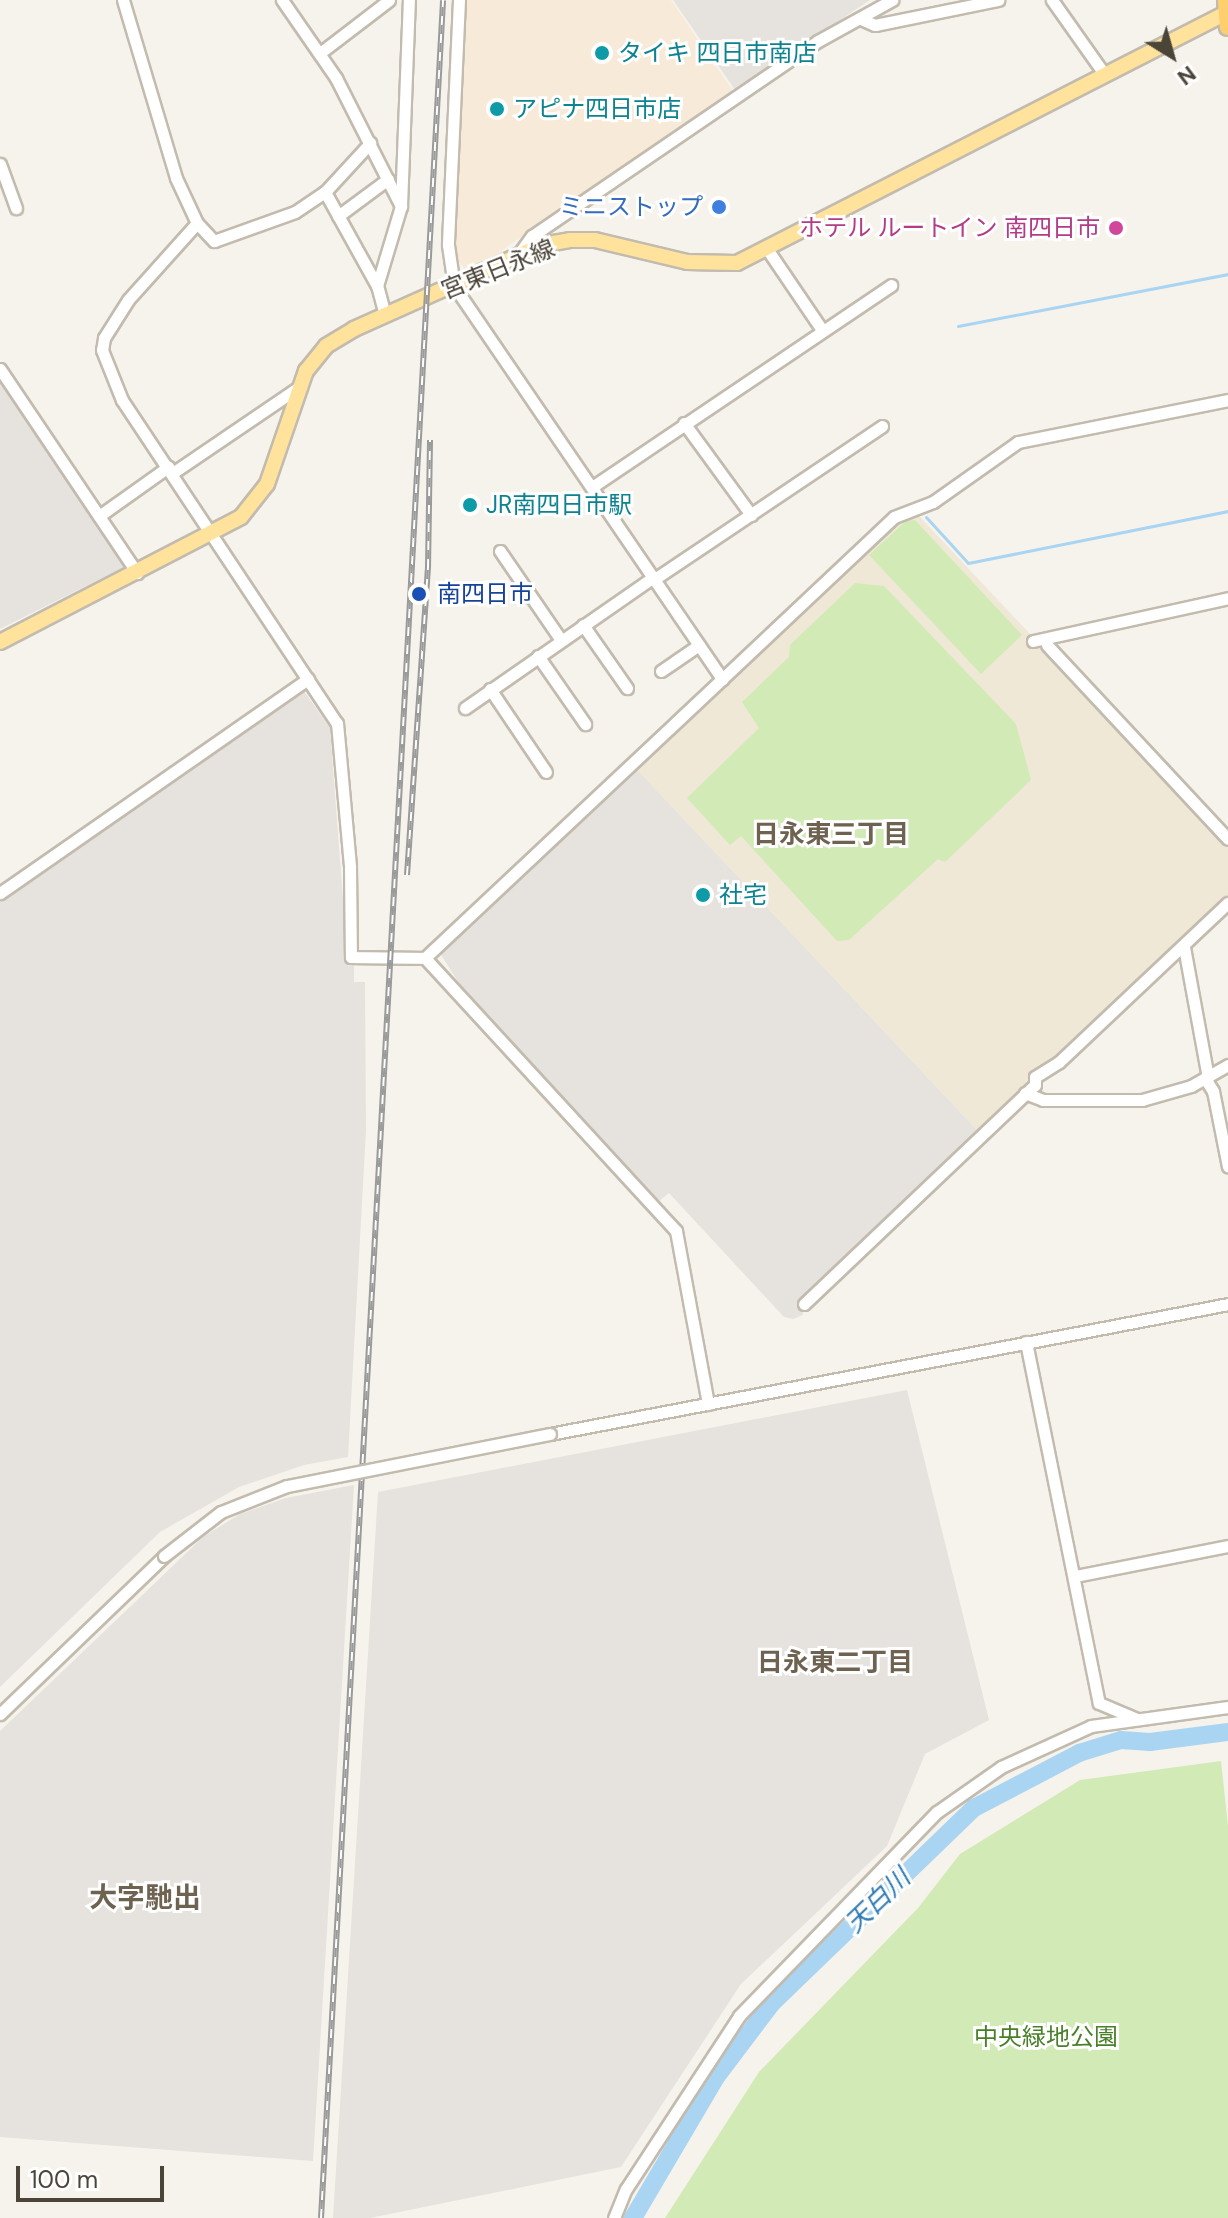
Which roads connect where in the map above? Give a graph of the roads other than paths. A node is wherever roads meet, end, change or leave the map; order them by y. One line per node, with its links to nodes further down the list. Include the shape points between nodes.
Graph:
1 (123, 0): 22 (street, via 176,178)
2 (282, 0): 13 (street)
3 (389, 0): 13 (street)
4 (409, 0): 19 (street)
5 (459, 0): 27 (street, via 448,245)
6 (892, 0): 11 (street)
7 (998, 0): 11 (street, via 875,25)
8 (1052, 0): 14 (street)
9 (1226, 0): 10 (highway)
10 (1228, 12): 12 (highway); 14 (main road, 宮東日永線)
11 (863, 20): 24 (street, via 818,41 532,236)
12 (1228, 27)
13 (320, 53): 15 (street)
14 (1105, 75): 23 (main road, 宮東日永線)
15 (370, 143): 17 (street); 18 (street)
16 (0, 164): 20 (street)
17 (388, 179): 19 (street); 21 (street)
18 (325, 192): 21 (street); 22 (street, via 295,212 214,241)
19 (401, 206): 26 (street)
20 (16, 208)
21 (338, 216): 26 (street)
22 (197, 223): 35 (street, via 128,300 102,350 117,389)
23 (767, 249): 24 (main road, 宮東日永線, via 737,263 715,264 595,240 570,240); 29 (street)
24 (518, 255): 27 (main road, 宮東日永線)
25 (891, 285): 29 (street)
26 (377, 286): 28 (street)
27 (454, 286): 28 (main road, 宮東日永線); 36 (street)
28 (385, 315): 31 (main road, 宮東日永線, via 326,346)
29 (822, 330): 33 (street)
30 (0, 369): 38 (street)
31 (299, 387): 35 (street); 39 (main road, 宮東日永線, via 267,484 241,517)
32 (1228, 400): 53 (street, via 1018,442 933,502 894,517)
33 (684, 423): 36 (street); 37 (street)
34 (882, 426): 37 (street)
35 (171, 470): 38 (street); 39 (street)
36 (592, 487): 42 (street)
37 (751, 515): 42 (street)
38 (99, 516): 41 (street)
39 (213, 534): 41 (main road, 宮東日永線); 52 (street)
40 (500, 551): 45 (street)
41 (137, 573): 47 (main road, 宮東日永線)
42 (653, 579): 44 (street); 48 (street)
43 (1228, 598): 46 (street)
44 (583, 625): 45 (street); 54 (street)
45 (561, 640): 50 (street)
46 (1033, 641)
47 (0, 642)
48 (699, 645): 51 (street); 53 (street)
49 (1047, 645): 59 (street)
50 (538, 656): 55 (street); 57 (street)
51 (661, 671)
52 (308, 679): 60 (street); 63 (street, via 337,723 350,867 351,957)
53 (722, 679): 63 (street)
54 (627, 688)
55 (490, 689): 56 (street); 58 (street)
56 (465, 708)
57 (585, 724)
58 (546, 772)
59 (1228, 839)
60 (0, 893)
61 (1228, 903): 62 (street)
62 (1184, 947): 65 (street); 66 (street, via 1059,1062 1035,1077)
63 (425, 958): 71 (street, via 676,1231)
64 (1228, 1065): 65 (street)
65 (1207, 1079): 66 (street, via 1142,1100 1043,1100); 67 (street)
66 (1025, 1093): 68 (street)
67 (1228, 1167)
68 (804, 1304)
69 (1228, 1304): 70 (street)
70 (1026, 1342): 71 (street); 73 (street)
71 (708, 1404): 75 (street, bridge, via 263,1494 200,1525)
72 (1228, 1546): 73 (street)
73 (1075, 1576): 76 (street, via 1099,1703)
74 (1228, 1707): 76 (street)
75 (0, 1714)
76 (1138, 1719): 77 (street, via 1091,1726 1012,1761 921,1825 869,1886 739,2016 626,2189)
77 (614, 2218)

